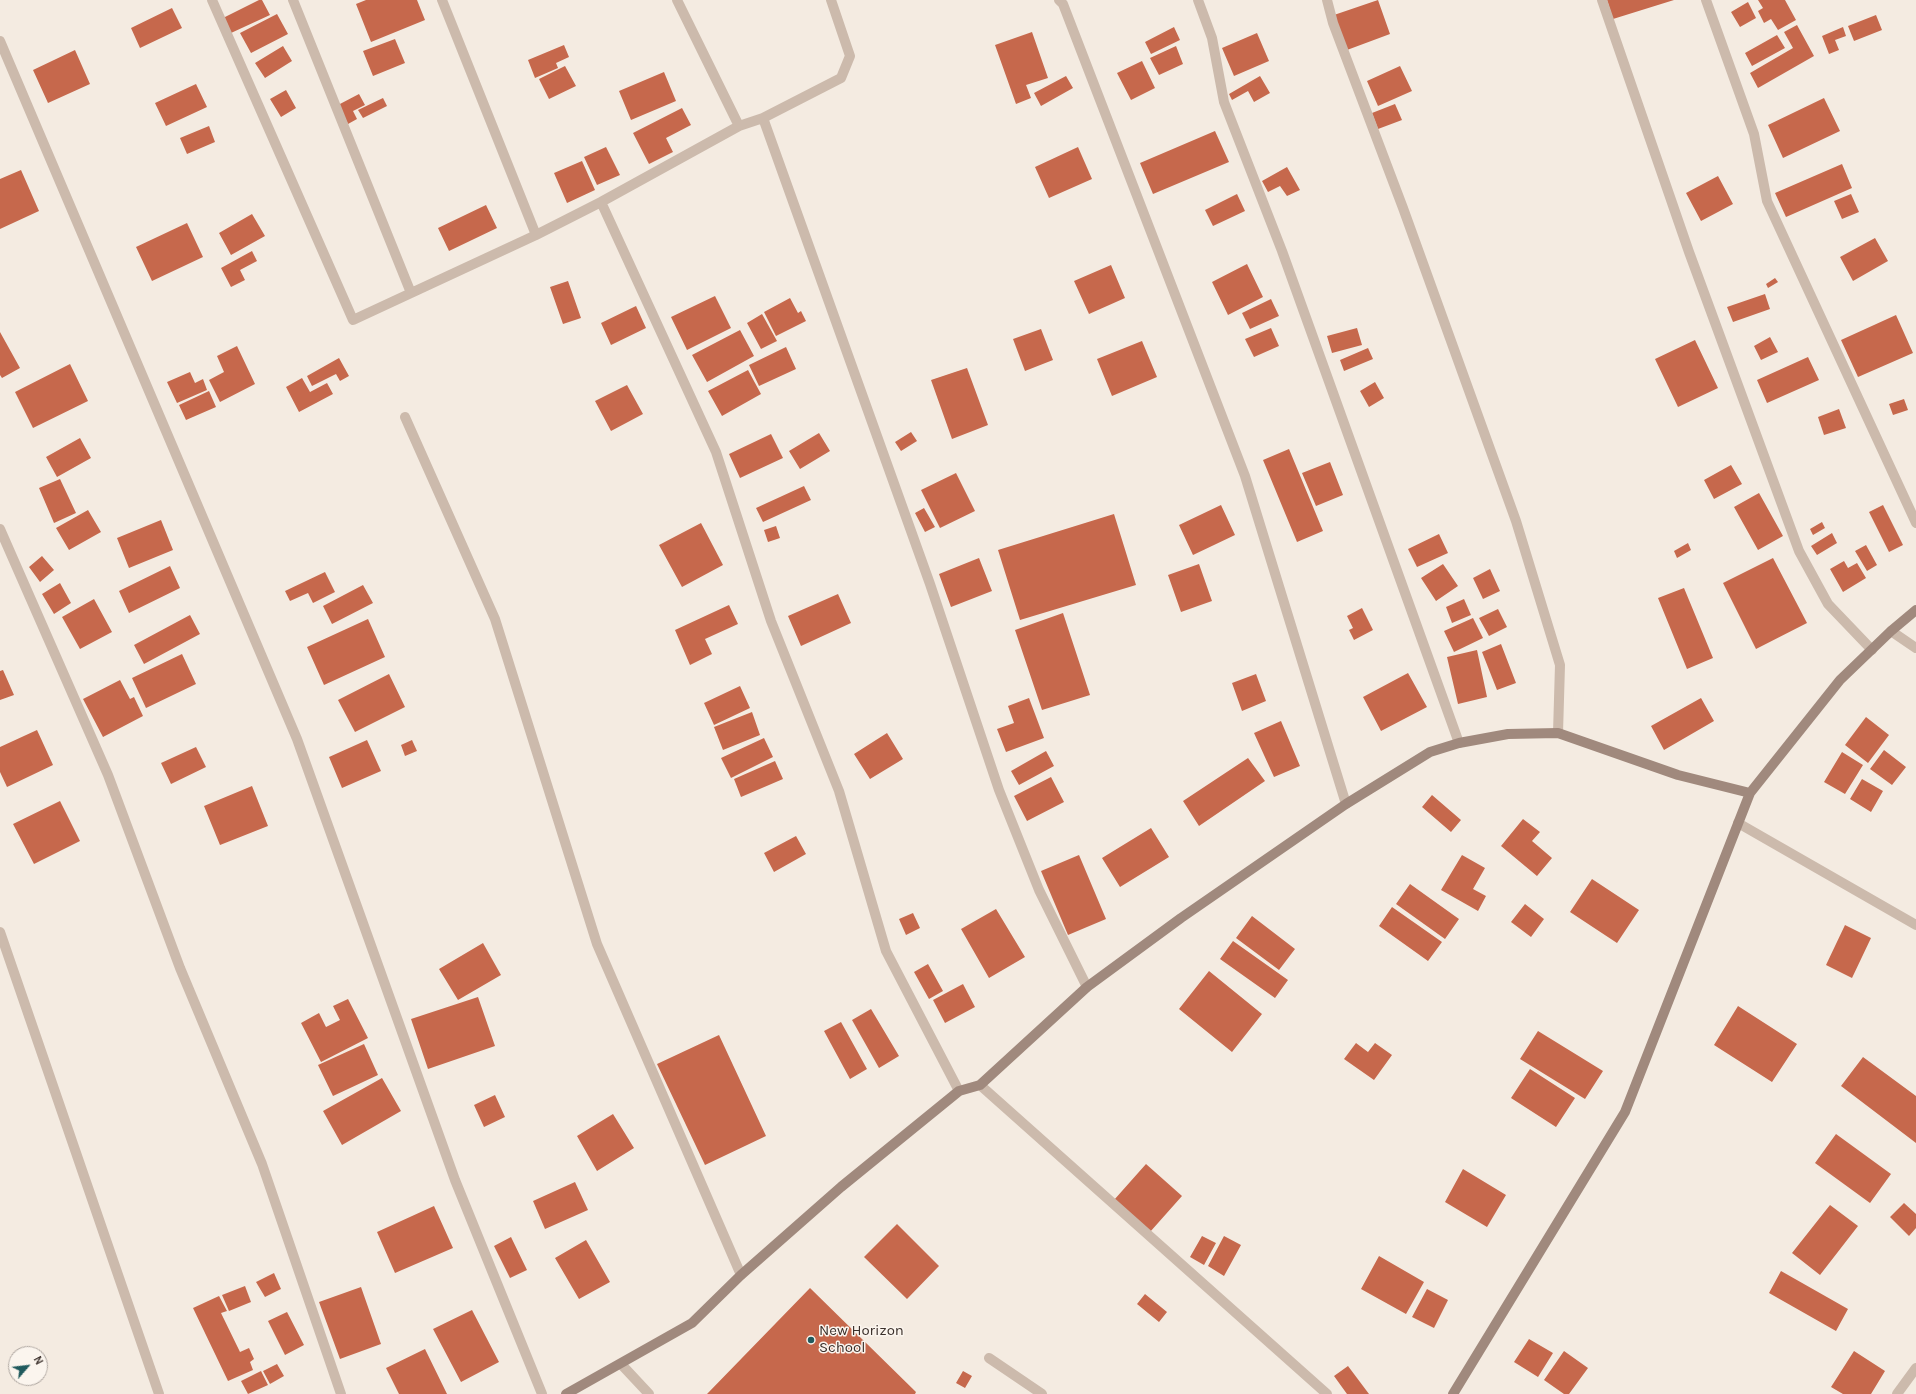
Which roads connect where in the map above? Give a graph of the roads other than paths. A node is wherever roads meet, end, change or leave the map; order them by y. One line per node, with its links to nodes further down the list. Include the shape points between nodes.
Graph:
1 (212, 0): 16 (street, via 353,320)
2 (293, 0): 16 (street)
3 (442, 0): 15 (street)
4 (677, 0): 13 (street)
5 (831, 0): 12 (street, via 850,56 841,78)
6 (1059, 0): 27 (street, via 1063,4 1244,476)
7 (1198, 0): 25 (street, via 1212,38 1224,102 1282,251)
8 (1327, 0): 24 (street, via 1333,23 1516,521 1560,666)
9 (1602, 0): 23 (street, via 1689,252 1799,552 1828,604)
10 (1706, 0): 18 (street, via 1754,134 1767,202)
11 (0, 41): 40 (street, via 297,739 455,1180)
12 (763, 118): 13 (street); 31 (street, via 930,584 999,790 1039,890)
13 (739, 126): 14 (street)
14 (601, 202): 15 (street); 33 (street, via 716,452 771,621 839,791 886,951)
15 (536, 235): 16 (street)
16 (411, 293)
17 (405, 417): 34 (street, via 495,619 597,944)
18 (1916, 523)
19 (0, 529): 39 (street, via 108,775 180,968 262,1164)
20 (1916, 610): 21 (street)
21 (1891, 631): 22 (street); 23 (street)
22 (1916, 648)
23 (1872, 650): 26 (street, via 1840,680)
24 (1558, 732): 25 (street, via 1508,734); 26 (street, via 1678,775)
25 (1459, 743): 27 (street, via 1430,752)
26 (1750, 793): 28 (street)
27 (1346, 804): 31 (street, via 1181,918)
28 (1738, 823): 29 (street); 45 (street, via 1625,1112)
29 (1916, 925)
30 (0, 932): 38 (street)
31 (1087, 987): 32 (street)
32 (980, 1085): 33 (street); 44 (street)
33 (959, 1091): 34 (street, via 841,1187)
34 (741, 1275): 36 (street, via 692,1323)
35 (989, 1358): 43 (street)
36 (621, 1364): 41 (street); 42 (street)
37 (1916, 1368): 46 (street)
38 (160, 1394)
39 (341, 1394)
40 (542, 1394)
41 (566, 1394)
42 (649, 1394)
43 (1042, 1394)
44 (1327, 1394)
45 (1453, 1394)
46 (1897, 1394)

